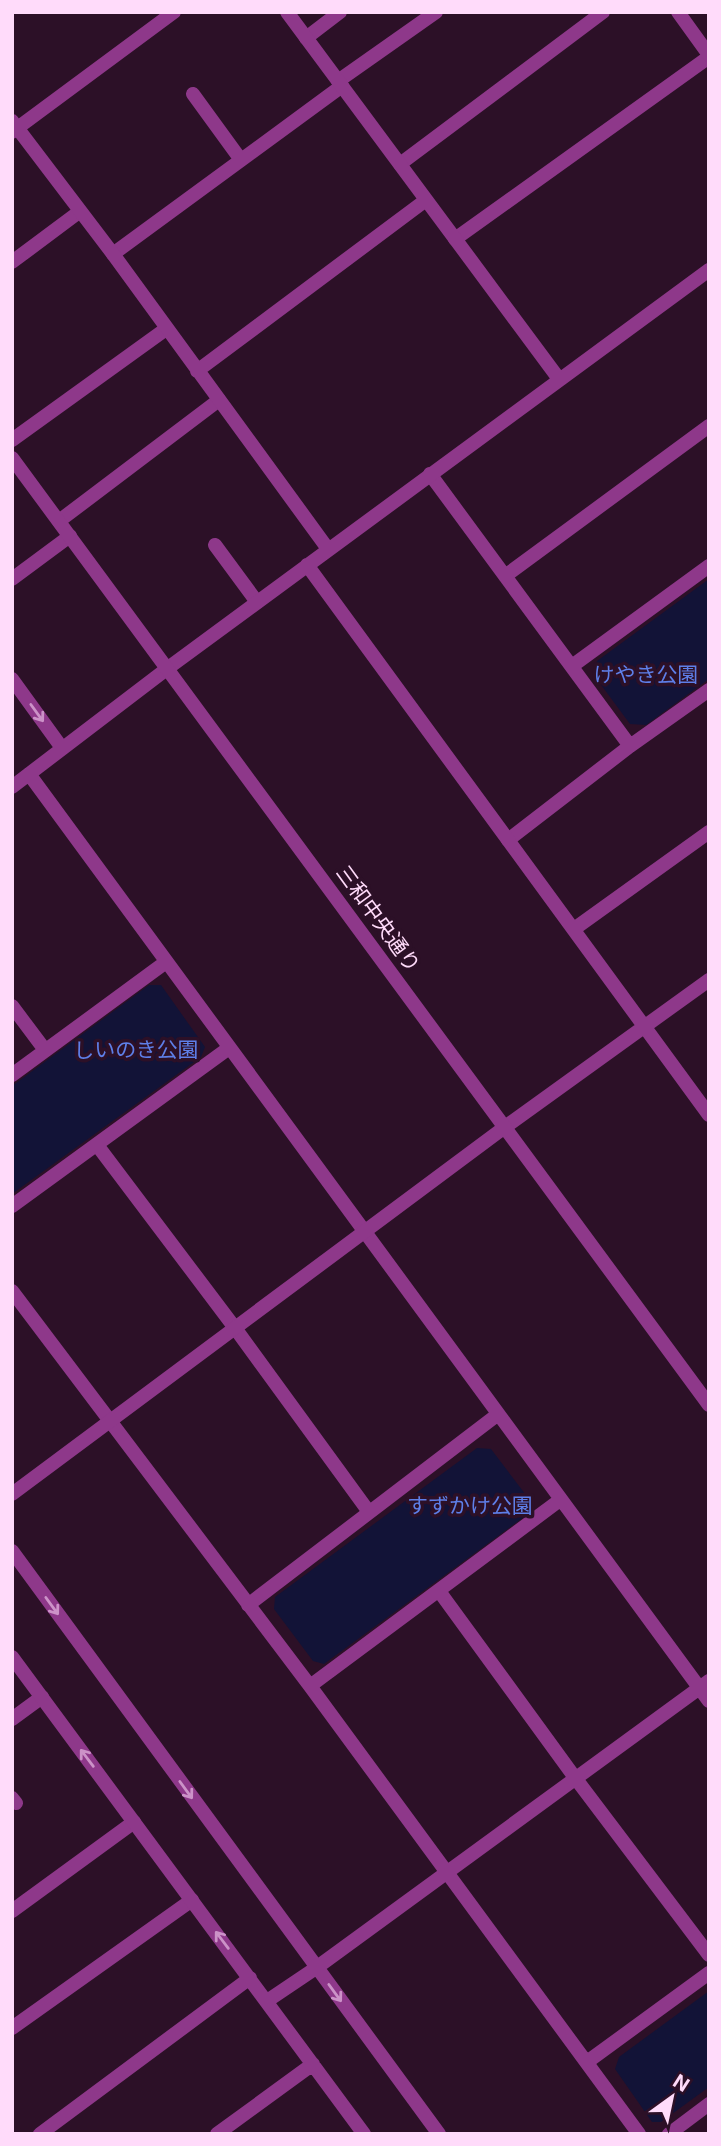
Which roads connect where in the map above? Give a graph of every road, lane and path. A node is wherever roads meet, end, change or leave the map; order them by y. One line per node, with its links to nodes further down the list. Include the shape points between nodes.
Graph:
1 (174, 12): 11 (street)
2 (287, 12): 7 (street)
3 (340, 12): 7 (street)
4 (436, 12): 9 (street)
5 (603, 12): 13 (street)
6 (678, 12): 8 (street)
7 (306, 38): 9 (street)
8 (709, 56): 16 (street)
9 (340, 83): 12 (street); 13 (street)
10 (193, 94): 12 (street)
11 (14, 127): 15 (street)
12 (241, 160): 17 (street)
13 (400, 164): 14 (street)
14 (426, 200): 16 (street); 21 (street)
15 (79, 212): 17 (street); 18 (street)
16 (455, 239): 22 (street)
17 (113, 254): 20 (street)
18 (12, 262)
19 (709, 270): 22 (street)
20 (166, 330): 21 (street); 25 (street)
21 (197, 371): 23 (street)
22 (559, 379): 27 (street)
23 (219, 400): 28 (street); 31 (street)
24 (709, 426): 34 (street)
25 (12, 440)
26 (12, 458): 28 (street, 三和中央通り)
27 (430, 474): 31 (street); 34 (street)
28 (59, 521): 29 (street, 三和中央通り)
29 (70, 536): 35 (street); 38 (street, 三和中央通り)
30 (215, 545): 36 (street)
31 (328, 549): 32 (street)
32 (307, 565): 36 (street); 46 (street)
33 (709, 566): 37 (street)
34 (505, 576): 37 (street)
35 (12, 579)
36 (257, 602): 38 (street)
37 (572, 666): 41 (street)
38 (167, 668): 42 (street); 56 (street, 三和中央通り)
39 (12, 679): 42 (street, one-way to 42)
40 (709, 690): 41 (street)
41 (630, 746): 46 (street)
42 (62, 748): 43 (street)
43 (29, 774): 44 (street); 48 (street)
44 (12, 787)
45 (709, 832): 47 (street)
46 (508, 840): 47 (street)
47 (574, 929): 51 (street)
48 (166, 962): 52 (street); 53 (street)
49 (709, 980): 51 (street)
50 (12, 1006): 53 (street)
51 (646, 1027): 55 (street); 56 (street)
52 (229, 1048): 57 (street); 59 (street)
53 (46, 1050): 54 (street)
54 (12, 1075)
55 (709, 1115)
56 (505, 1127): 59 (street); 62 (street, 三和中央通り)
57 (97, 1145): 58 (street); 61 (street)
58 (12, 1206)
59 (364, 1232): 61 (street); 63 (street)
60 (12, 1291): 64 (street)
61 (235, 1328): 64 (street); 67 (street)
62 (709, 1405)
63 (497, 1415): 66 (street); 67 (street)
64 (110, 1421): 65 (street); 70 (street)
65 (12, 1494)
66 (561, 1500): 69 (street); 72 (street)
67 (369, 1512): 70 (street)
68 (12, 1551): 83 (street, one-way to 83)
69 (439, 1591): 73 (street); 77 (street)
70 (248, 1605): 73 (street)
71 (12, 1657): 74 (street)
72 (704, 1684): 75 (street); 77 (street)
73 (310, 1686): 79 (street)
74 (42, 1697): 76 (street); 78 (street, one-way to 74)
75 (709, 1701)
76 (12, 1719)
77 (576, 1779): 79 (street); 82 (street)
78 (134, 1822): 80 (street); 81 (street)
79 (447, 1873): 83 (street); 88 (street)
80 (192, 1900): 85 (street, one-way to 80); 87 (street)
81 (12, 1911)
82 (709, 1955)
83 (316, 1968): 86 (street); 94 (street, one-way to 94)
84 (709, 1973): 88 (street)
85 (250, 1978): 86 (street); 91 (street)
86 (267, 2001): 89 (street)
87 (12, 2028)
88 (587, 2062): 95 (street)
89 (313, 2064): 92 (street); 93 (street)
90 (709, 2105): 96 (street)
91 (40, 2134)
92 (216, 2134)
93 (364, 2134)
94 (439, 2134)
95 (639, 2134)
96 (669, 2134)

